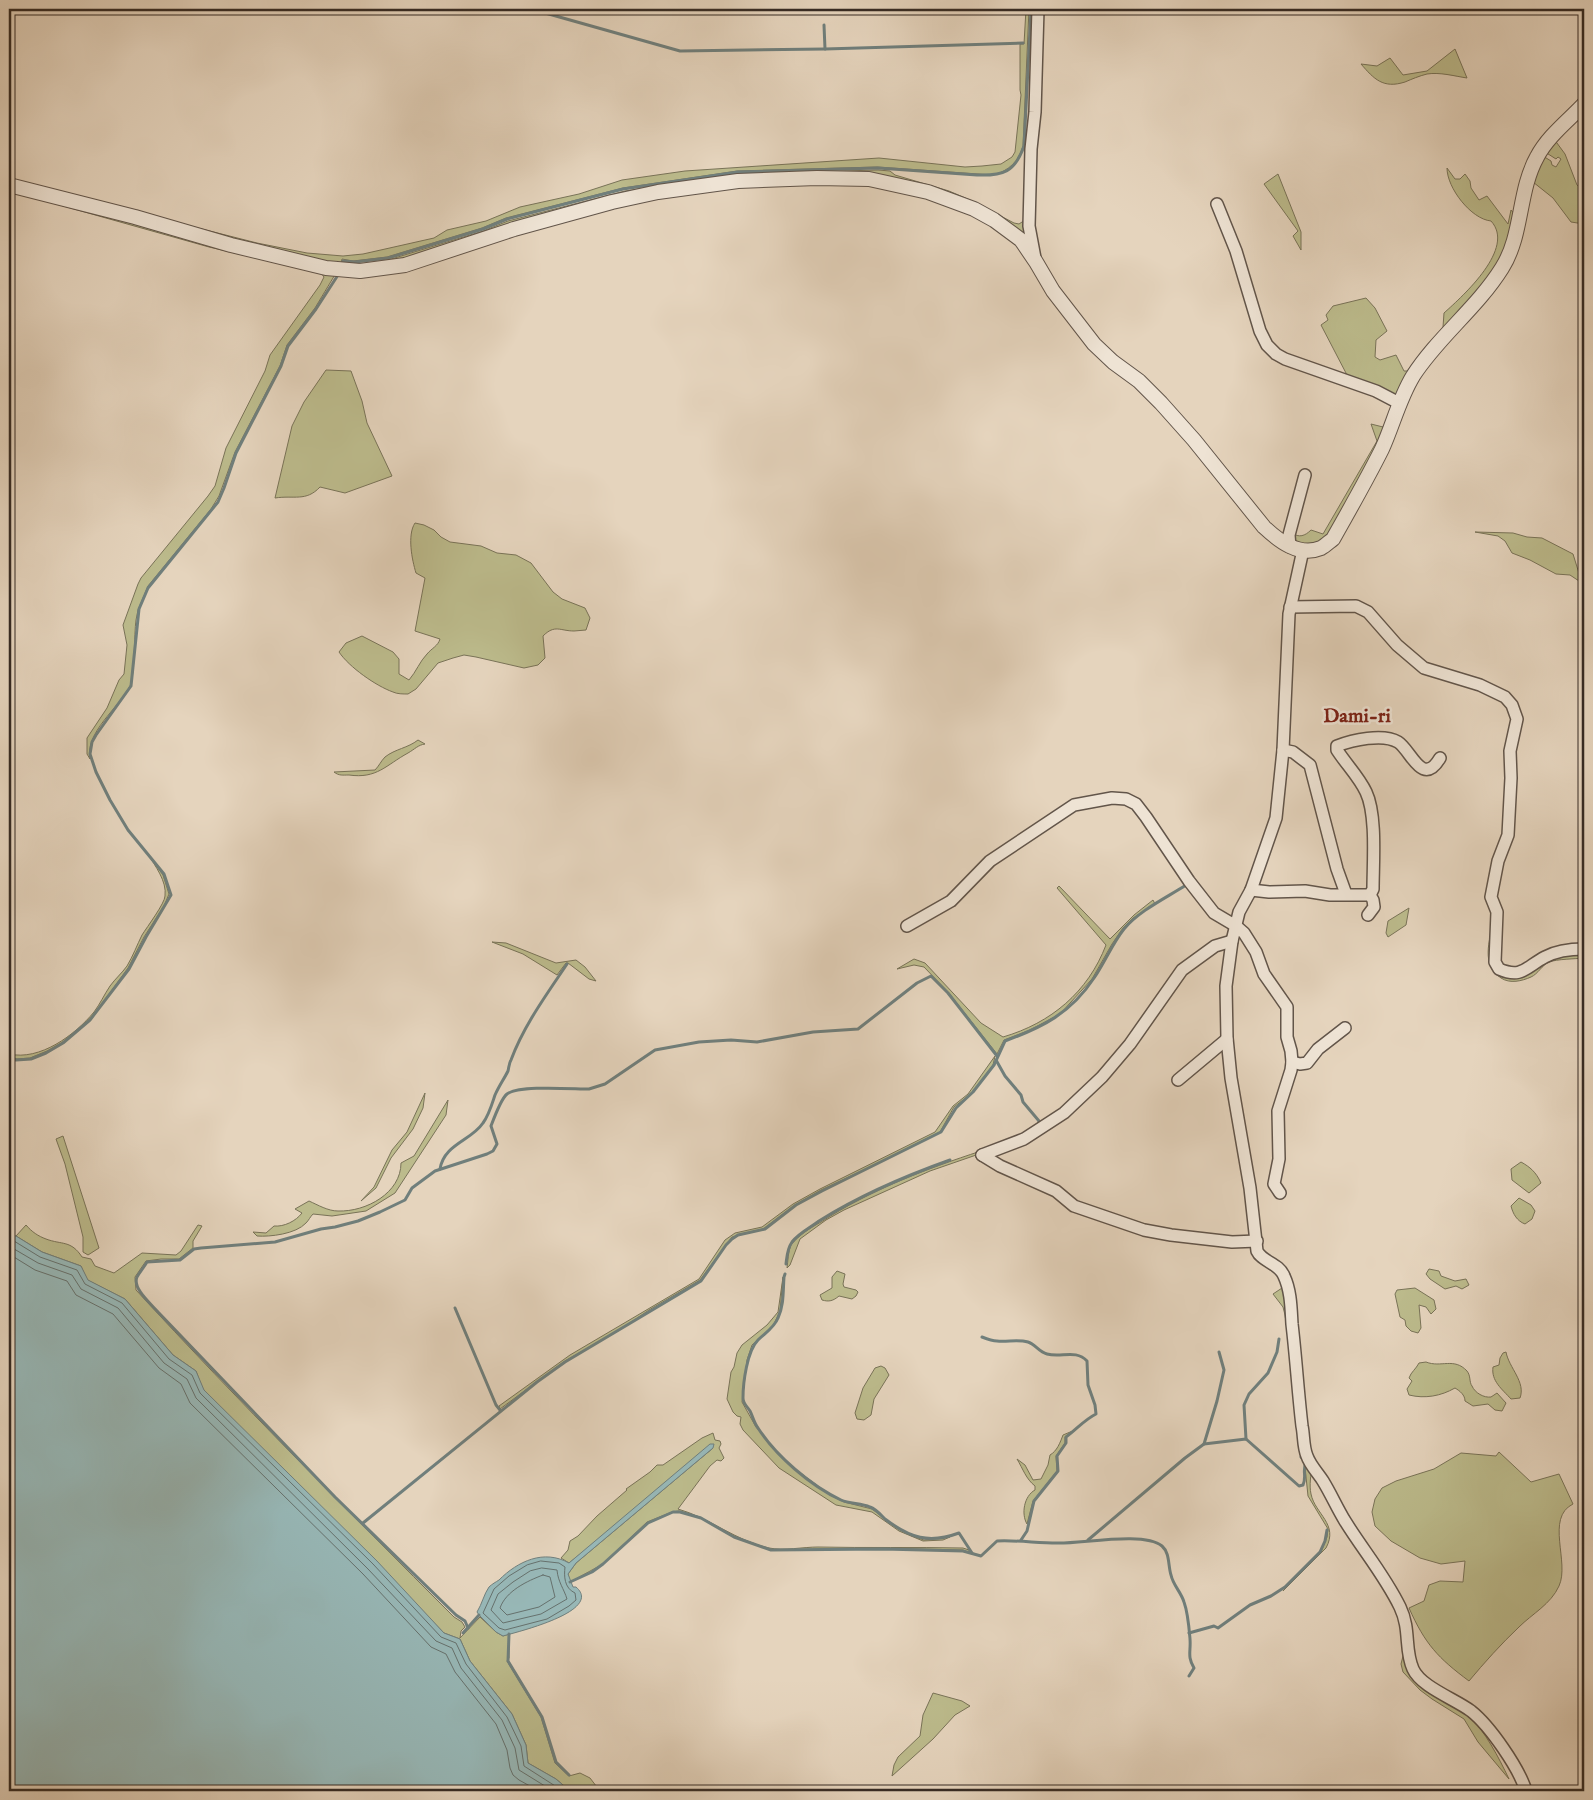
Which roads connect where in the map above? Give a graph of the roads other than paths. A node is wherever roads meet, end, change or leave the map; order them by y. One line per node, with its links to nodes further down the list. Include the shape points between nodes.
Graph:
1 (1038, 9): 5 (street, via 1028,226)
2 (1584, 104): 6 (street, via 1536,157 1503,268 1430,353)
3 (9, 186): 5 (street, via 231,245 326,268 360,271 405,265 514,229 658,192 738,181 868,179 928,192 974,209 1021,240)
4 (1217, 204): 6 (street, via 1267,345 1285,359 1376,391)
5 (1036, 262): 8 (street, via 1053,291 1094,344 1161,403 1264,528)
6 (1399, 403): 8 (street, via 1382,448 1333,538 1322,548)
7 (1305, 475): 8 (street, via 1289,535)
8 (1296, 548): 9 (street)
9 (1290, 607): 10 (street); 19 (street, via 1356,606 1368,612 1397,645 1424,668 1480,685 1505,697 1517,719 1510,752 1508,835 1498,861 1491,897 1497,912 1498,969 1521,973 1547,956)
10 (1283, 750): 12 (street, via 1276,818); 13 (street, via 1294,752 1310,765)
11 (1440, 758): 14 (street, via 1436,765 1425,769 1418,766 1399,742 1388,739 1358,738 1337,746 1369,799 1373,846 1373,889)
12 (1251, 890): 13 (street); 17 (street, via 1239,912)
13 (1346, 894): 14 (street)
14 (1370, 895): 15 (street, via 1374,907)
15 (1368, 915)
16 (907, 926): 17 (street, via 951,901 990,861 1074,805 1112,798 1136,804 1214,913)
17 (1236, 926): 18 (street); 22 (street, via 1250,942 1264,974 1286,1007)
18 (1232, 941): 21 (street, via 1226,986); 25 (street, via 1215,946 1182,970 1130,1044 1064,1113 1024,1138 982,1155 1038,1181 1074,1206 1144,1230 1232,1242)
19 (1584, 950)
20 (1345, 1028): 22 (street, via 1318,1049 1308,1063)
21 (1227, 1039): 23 (street); 25 (street)
22 (1292, 1062): 24 (street, via 1278,1111 1280,1158 1274,1184)
23 (1178, 1080)
24 (1280, 1194)
25 (1257, 1241): 26 (street, via 1259,1254 1278,1267 1288,1289 1307,1456 1400,1606 1407,1623 1408,1655 1414,1672 1484,1724 1514,1766)
26 (1526, 1791)

